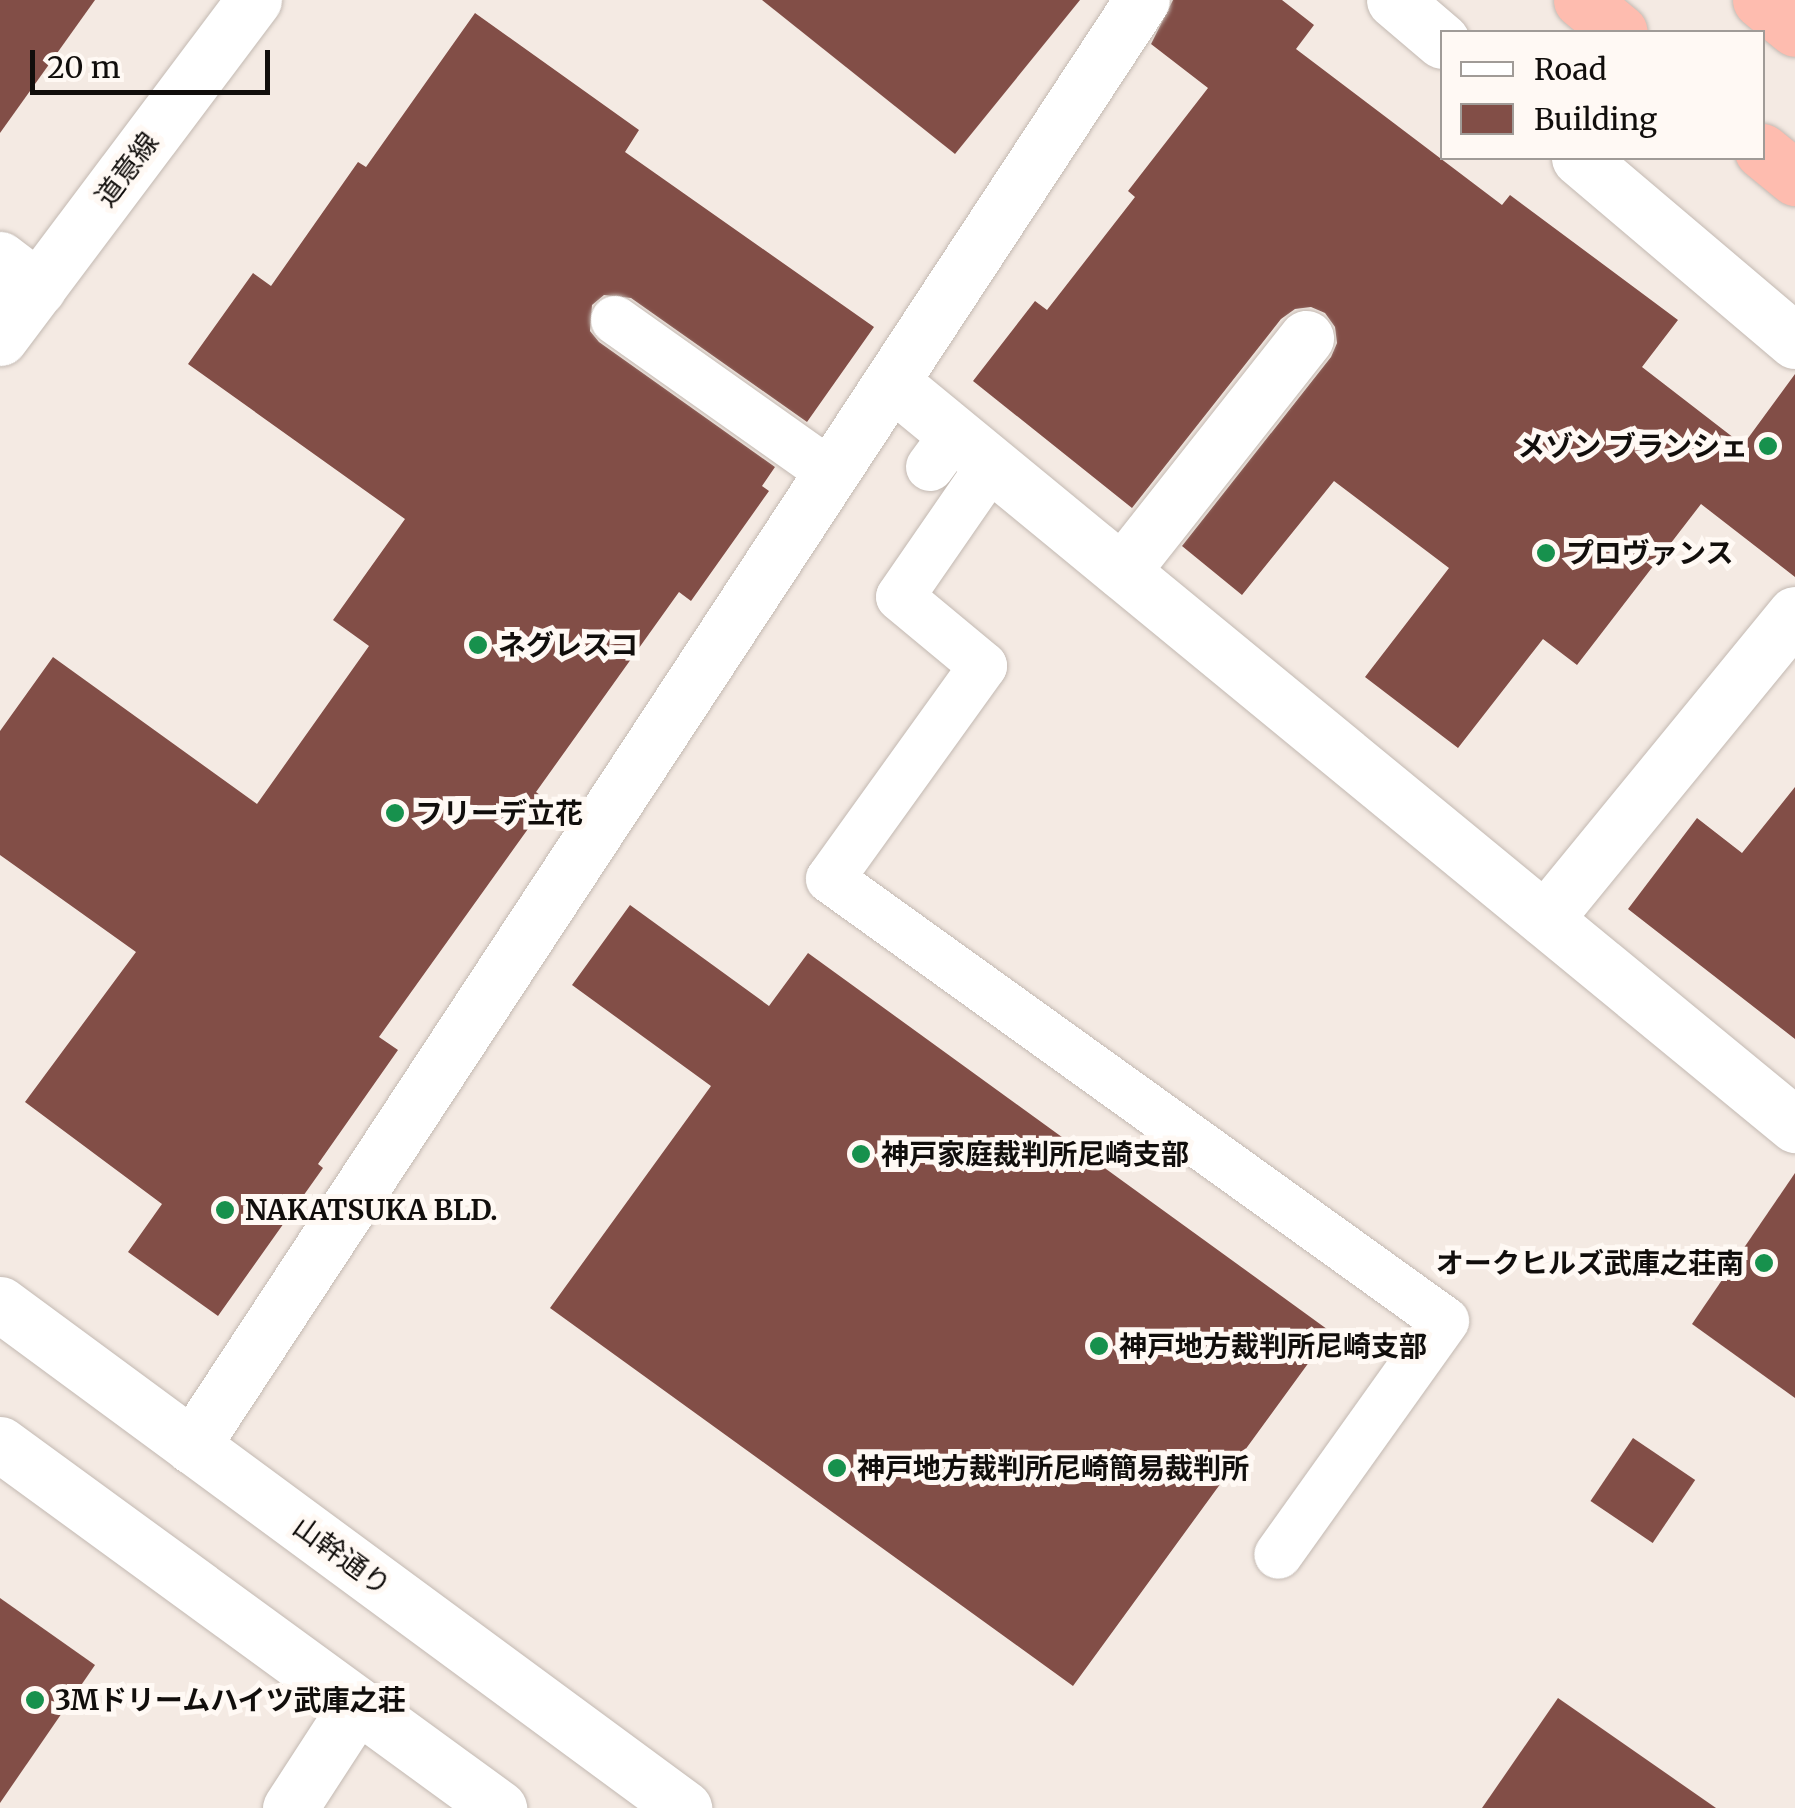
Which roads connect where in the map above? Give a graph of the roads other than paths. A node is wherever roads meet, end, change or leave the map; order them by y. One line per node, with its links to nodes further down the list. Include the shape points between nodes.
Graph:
1 (254, 0): 12 (street, 道意線)
2 (1142, 0): 17 (street)
3 (1394, 0): 8 (street)
4 (1581, 0): 6 (highway)
5 (1760, 0): 7 (highway)
6 (1618, 30)
7 (1795, 30)
8 (1440, 39)
9 (1765, 153): 11 (highway)
10 (1581, 160): 16 (street)
11 (1795, 178)
12 (19, 273): 14 (street, 道意線)
13 (614, 320): 19 (lane)
14 (0, 338)
15 (1306, 338): 20 (street)
16 (1795, 341)
17 (894, 384): 18 (street); 19 (street)
18 (959, 455): 20 (street); 27 (lane, via 900,597 982,666 830,878 1445,1321)
19 (834, 475): 26 (street)
20 (1122, 571): 22 (street)
21 (1795, 614): 22 (street)
22 (1544, 918): 23 (street)
23 (1795, 1124)
24 (0, 1304): 26 (street, 山幹通り)
25 (0, 1444): 28 (street)
26 (192, 1446): 31 (street, 山幹通り)
27 (1278, 1555)
28 (358, 1705): 29 (street); 30 (street)
29 (290, 1808)
30 (499, 1808)
31 (684, 1808)

